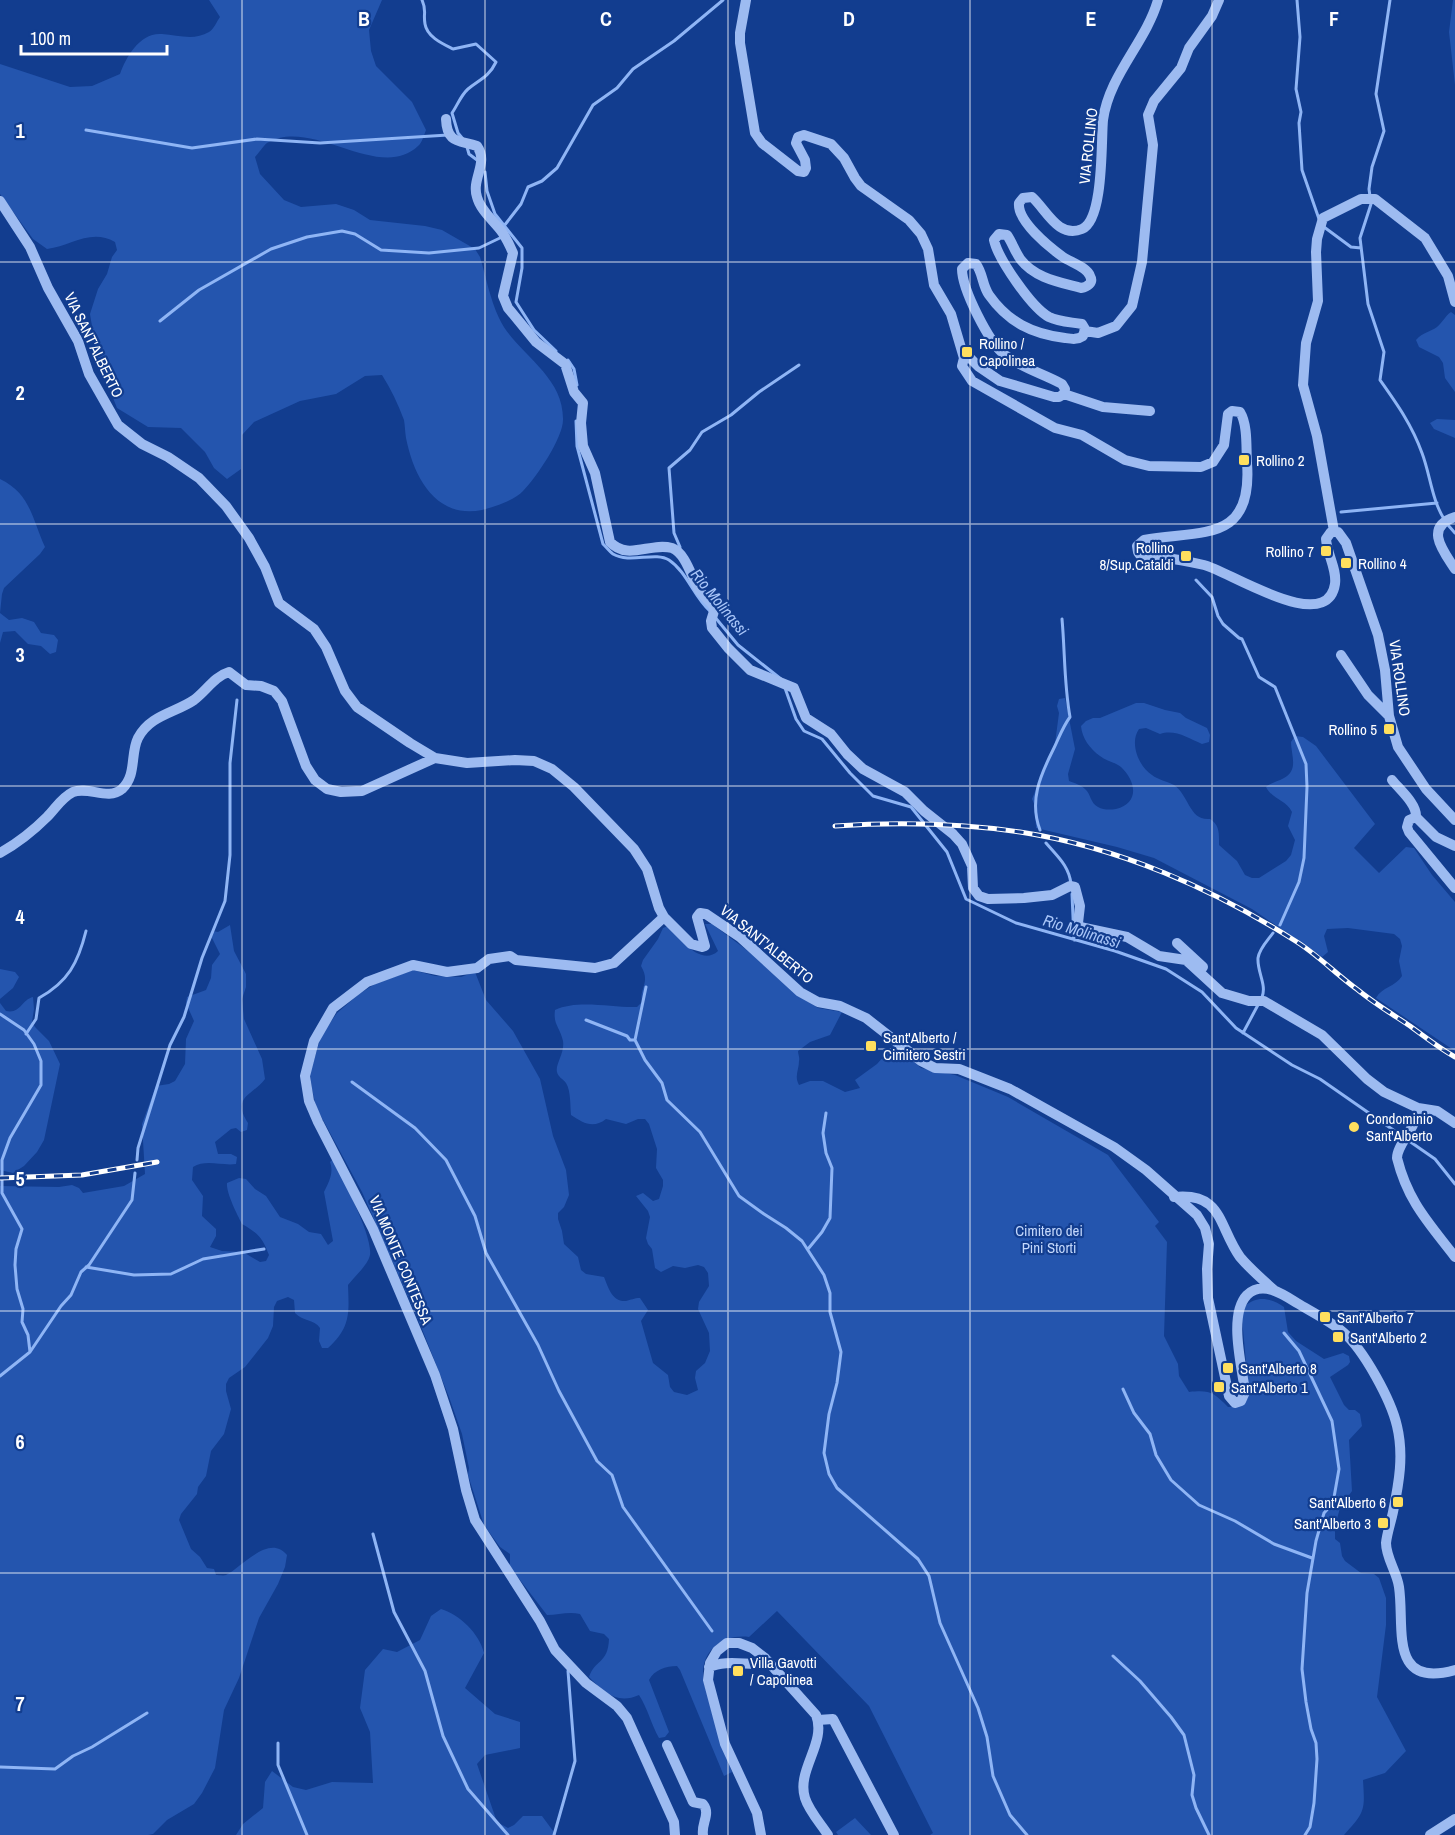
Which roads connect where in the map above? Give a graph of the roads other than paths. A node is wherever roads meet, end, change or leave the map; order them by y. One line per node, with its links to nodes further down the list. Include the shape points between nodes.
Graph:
1 (746, 0): 8 (street, VIA ROLLINO, via 740,33 755,133 791,167 804,172 805,160 796,142 798,137 804,135 831,144 861,186 909,220 928,249 934,285 951,314)
2 (1158, 0): 7 (street, VIA ROLLINO, via 1108,99 1091,222 1083,229 1067,230 1053,222 1032,197 1018,203 1020,212 1039,237 1088,273 1090,283 1080,288 1045,277 1026,266 1007,235 999,234 994,240 1001,259 1043,313 1079,323)
3 (1219, 0): 7 (street, via 1181,68 1154,101 1148,115 1153,145 1142,262 1132,306 1116,326 1098,333)
4 (446, 119): 25 (street, via 452,138 477,147 483,158 476,196 513,253 503,296 508,308 536,342 565,364 574,392 583,403 583,446 595,473 610,542 615,548 629,552 672,548 678,552 700,591 715,608 712,628 750,669 791,687 806,718 831,734 863,769 905,792 953,834 972,866 973,888 979,896 1024,898 1075,887 1080,927 1127,937 1159,956 1186,960 1222,993)
5 (0, 201): 16 (street, VIA SANT'ALBERTO, via 30,247 78,340 89,374 118,424 142,444 199,478 226,506 265,567 279,603 314,629 357,707)
6 (1455, 302): 12 (street, VIA ROLLINO, via 1448,276 1425,238 1375,199 1361,199 1323,218 1317,238 1317,301 1306,343 1303,385 1317,436)
7 (1085, 331): 9 (street, via 1076,339 1048,336 1026,328 990,296 976,264 963,267 973,303 1000,352 1060,383)
8 (964, 358): 9 (street, via 970,357 1000,381 1054,397); 12 (street, VIA ROLLINO, via 963,370 972,381 1055,428 1082,435 1125,460 1149,466 1207,465 1224,445 1228,414 1240,412 1248,482 1241,510 1226,524 1207,533 1141,541 1137,549 1141,556 1211,566 1280,598 1317,603 1327,599 1335,583 1326,539)
9 (1064, 394): 10 (street, via 1103,406)
10 (1149, 411)
11 (1455, 517): 13 (street, via 1442,525 1438,538)
12 (1334, 531): 15 (street, VIA ROLLINO, via 1346,543 1378,635)
13 (1455, 568)
14 (1341, 655): 15 (street, via 1368,695)
15 (1389, 716): 19 (street, VIA ROLLINO, via 1398,747 1426,789)
16 (435, 758): 21 (street, via 362,790 327,789 306,766 282,701 274,691 246,685 229,672 190,702 146,726 137,740 130,778 121,790 105,794 75,791); 23 (street, VIA SANT'ALBERTO, via 467,763 534,761 552,769 634,849)
17 (1392, 780): 18 (street, via 1417,811)
18 (1416, 817): 20 (street, via 1436,837); 22 (street, via 1409,820 1409,832)
19 (1455, 820)
20 (1455, 846)
21 (0, 853)
22 (1455, 888)
23 (664, 916): 28 (street, VIA SANT'ALBERTO, via 691,944 702,947 704,937 697,917 706,914 740,937 800,992 866,1018 935,1068 959,1069 1021,1095 1114,1147); 37 (street, VIA MONTE CONTESSA, via 614,963 595,968 516,960 510,956 489,959 477,968 447,972 412,964 367,982 333,1008 314,1041 305,1076 318,1122 373,1229 435,1375 475,1520 555,1650 627,1718 674,1822)
24 (1178, 943): 25 (street, via 1226,989)
25 (1264, 1001): 26 (street, via 1322,1035 1367,1079)
26 (1417, 1111): 27 (street, via 1437,1111); 29 (street, via 1397,1153 1398,1163 1408,1194)
27 (1455, 1124)
28 (1174, 1197): 30 (street, via 1190,1195 1215,1208 1239,1255); 30 (street, VIA SANT'ALBERTO, via 1197,1215 1205,1228 1209,1244 1208,1298 1229,1396 1235,1403 1241,1401 1245,1392 1237,1330 1241,1301 1257,1290)
29 (1455, 1257)
30 (1274, 1290): 33 (street, via 1343,1332 1388,1397 1397,1426 1400,1472 1386,1544 1399,1586 1403,1653 1422,1672 1442,1674)
31 (769, 1663): 32 (street); 32 (street, via 752,1647 727,1643 717,1651); 34 (street)
32 (709, 1667): 39 (street, via 708,1680 725,1744 757,1813)
33 (1455, 1670)
34 (818, 1720): 40 (street, via 821,1726 803,1783 805,1799); 41 (street, via 833,1719)
35 (667, 1745): 38 (street, via 688,1795 706,1808)
36 (1455, 1819): 42 (street)
37 (675, 1835)
38 (703, 1835)
39 (761, 1835)
40 (828, 1835)
41 (894, 1835)
42 (1430, 1835)

